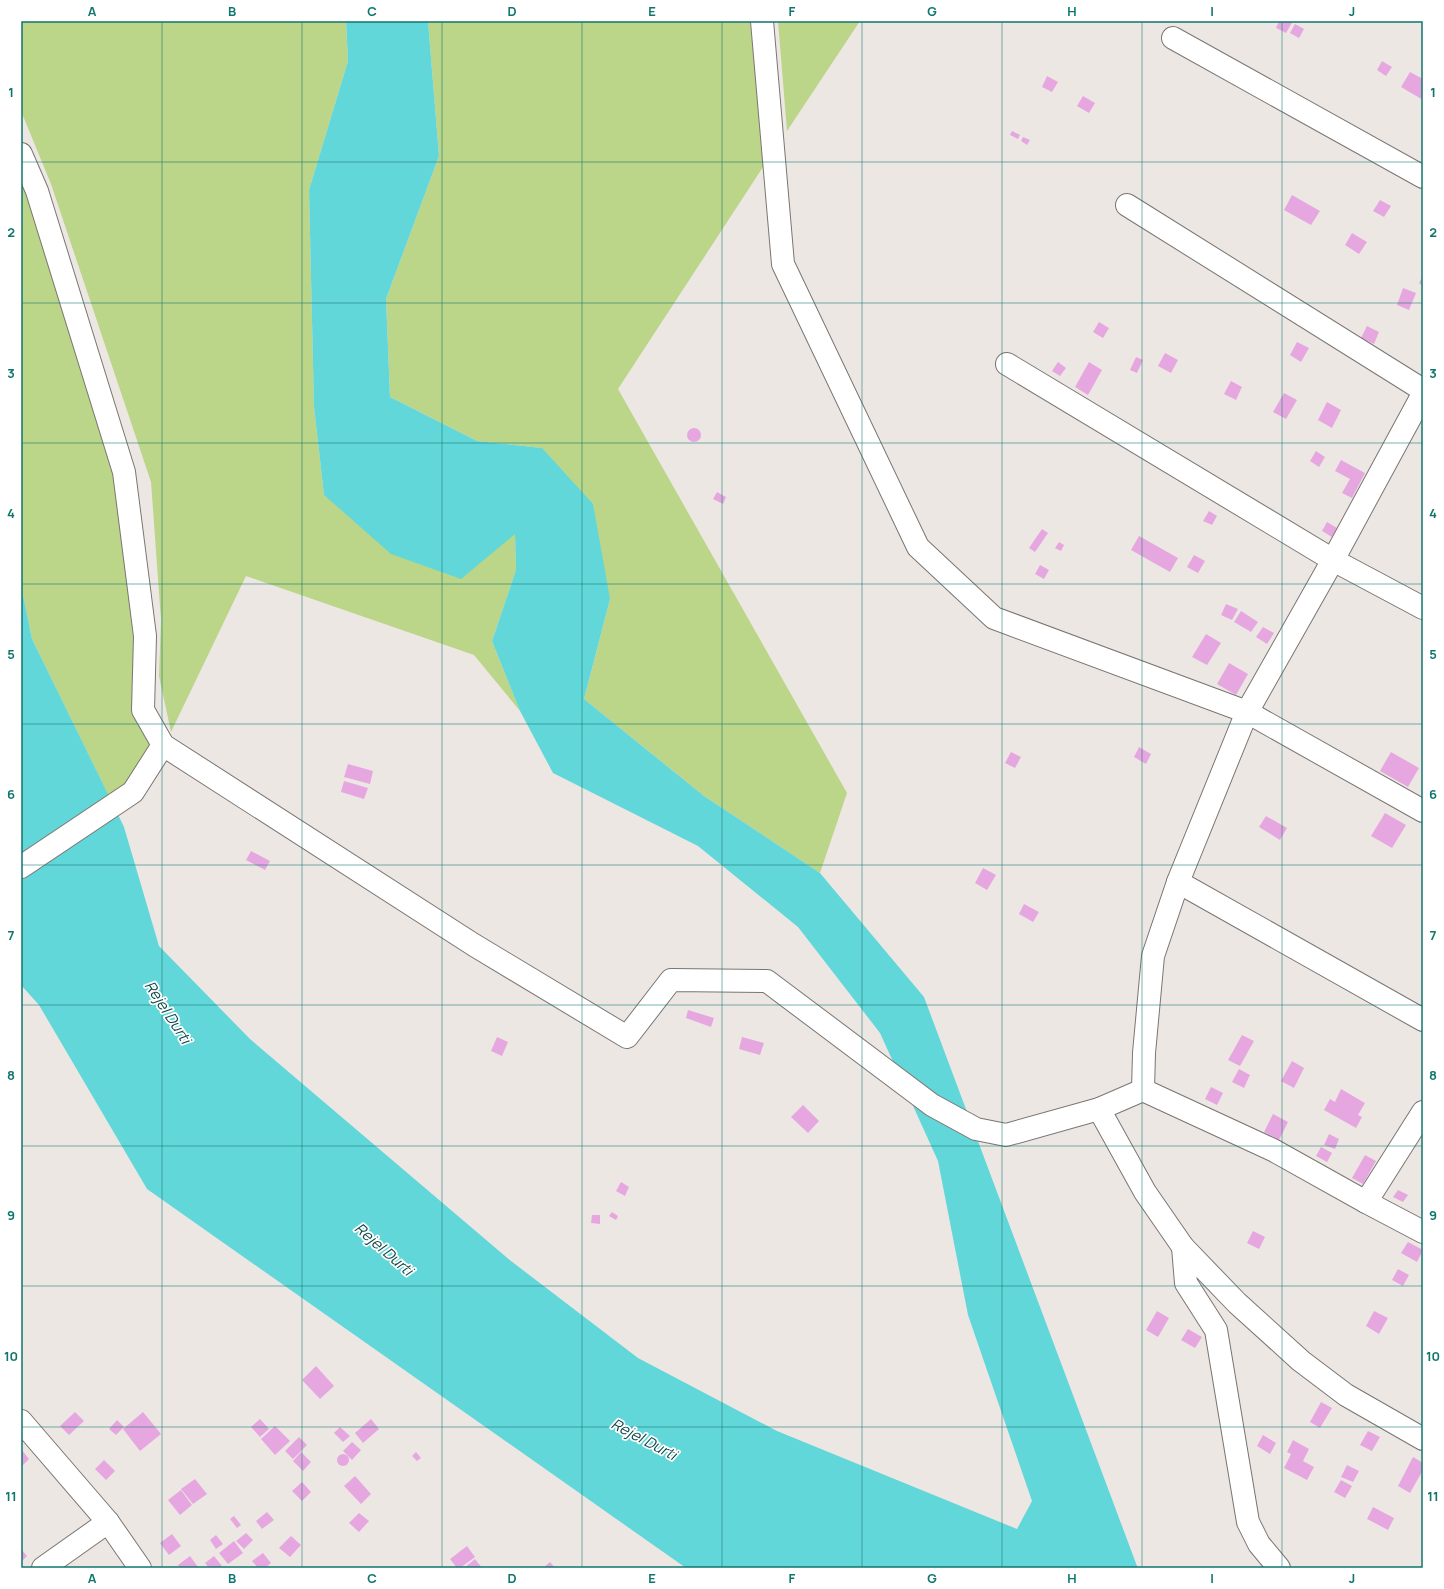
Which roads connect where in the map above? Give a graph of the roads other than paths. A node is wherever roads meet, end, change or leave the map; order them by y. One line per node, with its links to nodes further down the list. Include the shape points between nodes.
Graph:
1 (762, 21): 11 (street, via 783,264 918,547 994,618)
2 (1173, 38): 4 (street)
3 (21, 154): 12 (street, via 37,191 124,472 145,636 143,710)
4 (1423, 177)
5 (1127, 205): 7 (street)
6 (1007, 364): 9 (street)
7 (1423, 390)
8 (1423, 394): 9 (street)
9 (1333, 560): 10 (street); 11 (street)
10 (1423, 608)
11 (1247, 712): 13 (street); 15 (street)
12 (163, 746): 14 (street, via 133,792); 18 (street, via 474,945 627,1037 671,980 767,981 932,1105 976,1129 1006,1135)
13 (1423, 811)
14 (21, 867)
15 (1178, 882): 16 (street); 17 (street, via 1153,956)
16 (1423, 1020)
17 (1143, 1090): 18 (street); 20 (street, via 1273,1150)
18 (1100, 1109): 22 (street, via 1145,1192)
19 (1423, 1112): 20 (street)
20 (1366, 1202): 21 (street)
21 (1423, 1232)
22 (1183, 1248): 24 (street, via 1237,1303 1301,1361 1346,1395); 28 (street, via 1186,1283 1216,1330 1248,1522 1259,1544)
23 (21, 1421): 25 (street)
24 (1423, 1439)
25 (108, 1522): 26 (street); 27 (street)
26 (43, 1568)
27 (140, 1568)
28 (1279, 1568)

